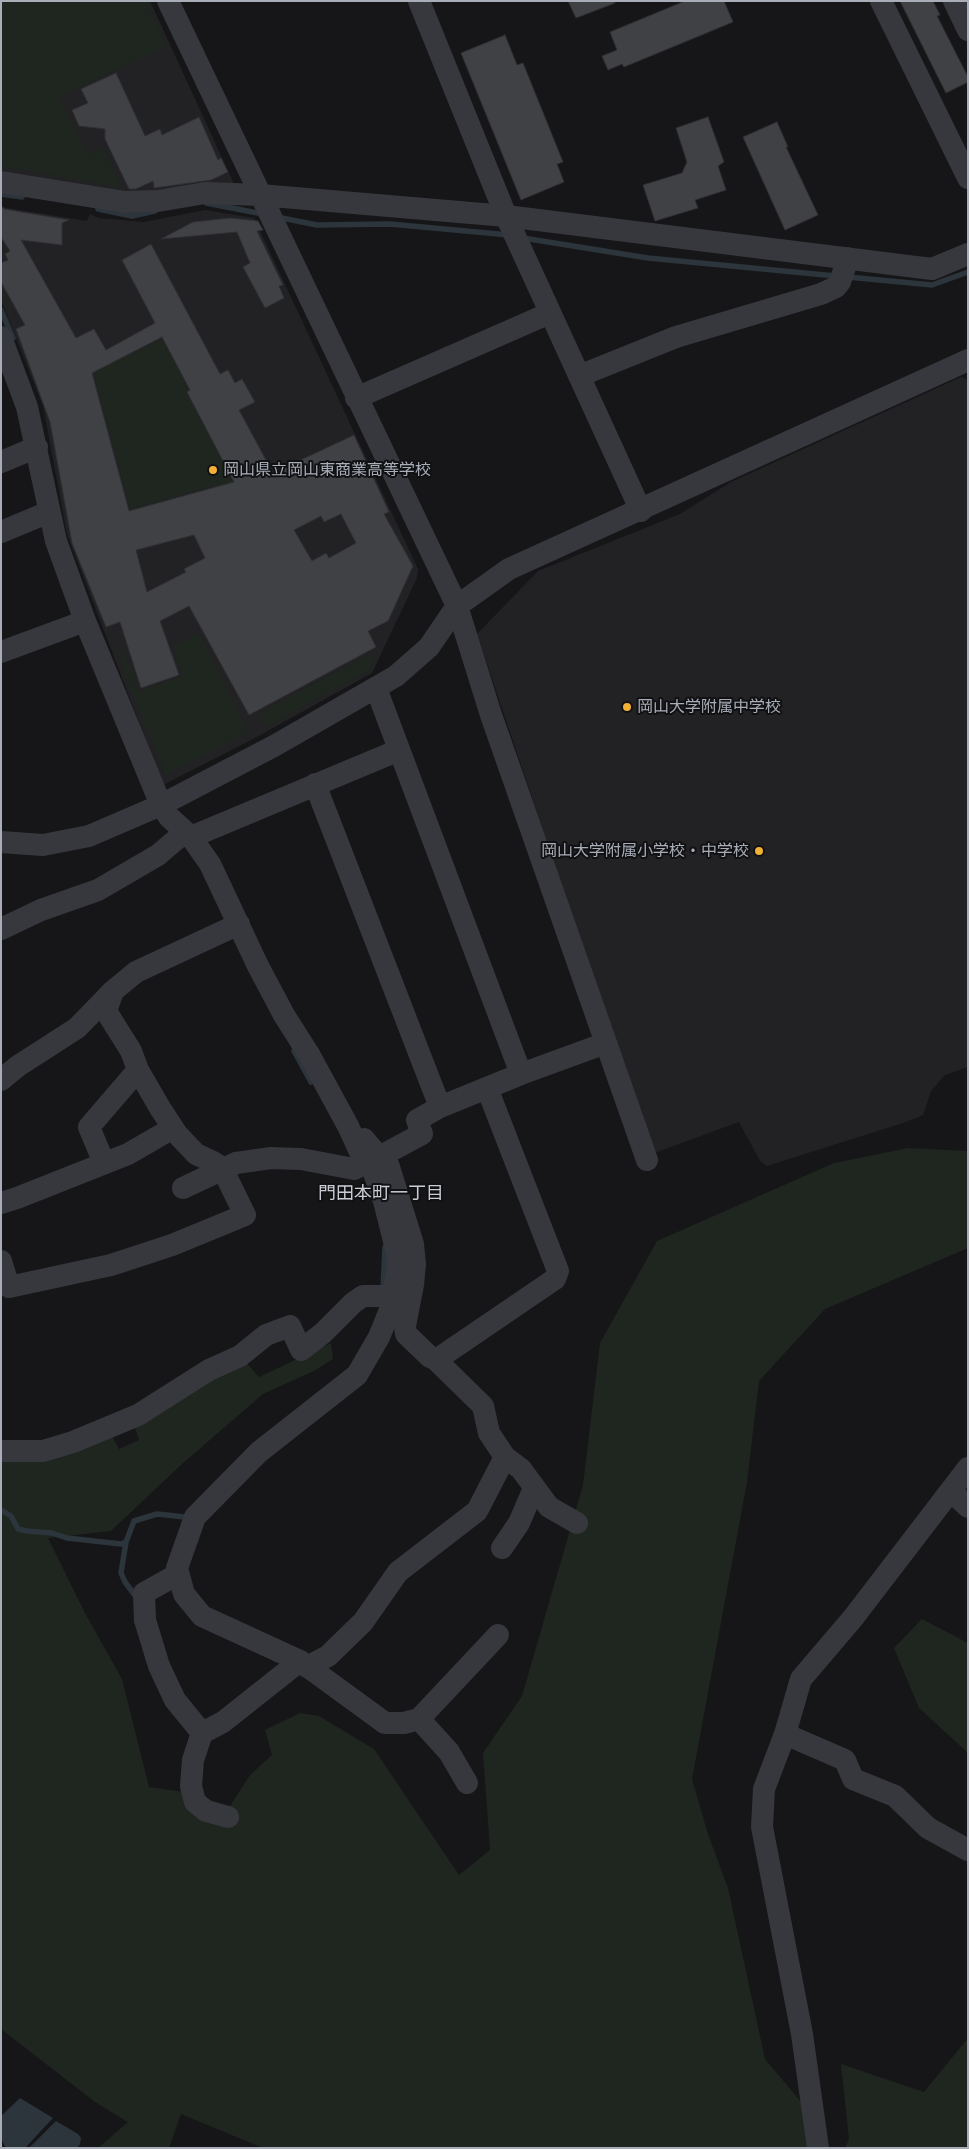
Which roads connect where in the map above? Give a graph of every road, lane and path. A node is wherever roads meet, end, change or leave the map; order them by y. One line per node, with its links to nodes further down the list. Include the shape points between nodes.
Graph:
1 (168, 1): 8 (street)
2 (419, 1): 9 (street)
3 (880, 1): 6 (street)
4 (954, 1): 5 (street)
5 (968, 30)
6 (968, 178)
7 (1, 182): 8 (street, via 126,202 158,202 205,193)
8 (266, 208): 9 (street); 17 (street)
9 (512, 229): 11 (street); 12 (street)
10 (968, 254): 11 (street, via 932,269)
11 (844, 270): 15 (street, via 836,287 821,294 676,338)
12 (550, 313): 15 (street); 17 (street)
13 (1, 337): 16 (street)
14 (968, 360): 20 (street)
15 (579, 376): 20 (street)
16 (9, 383): 18 (street, via 27,407)
17 (356, 398): 23 (street)
18 (36, 447): 19 (street); 21 (street)
19 (1, 462)
20 (641, 510): 23 (street, via 509,569)
21 (49, 512): 22 (street); 24 (street)
22 (1, 532)
23 (457, 606): 26 (street, via 429,647 396,676); 35 (street, via 491,715)
24 (85, 621): 25 (street); 29 (street)
25 (1, 652)
26 (376, 688): 27 (street); 29 (street)
27 (399, 750): 28 (street); 37 (street)
28 (315, 784): 30 (street); 40 (street)
29 (162, 805): 30 (street, via 169,817); 31 (street, via 90,836 43,845)
30 (188, 835): 32 (street, via 210,864); 33 (street, via 98,890 41,910)
31 (1, 842)
32 (239, 924): 34 (street, via 136,972); 44 (street, via 284,1015 348,1126 358,1132)
33 (1, 929)
34 (113, 991): 36 (street, via 106,1011 131,1051); 38 (street, via 77,1028)
35 (606, 1043): 37 (street); 42 (street)
36 (138, 1070): 41 (street); 43 (street, via 89,1127)
37 (520, 1074): 39 (street)
38 (1, 1080)
39 (487, 1088): 40 (street); 50 (street, via 558,1270 555,1279)
40 (440, 1107): 44 (street, via 417,1120 422,1134)
41 (173, 1128): 43 (street, via 128,1154); 45 (street, via 196,1154)
42 (647, 1160)
43 (104, 1163): 47 (street)
44 (366, 1164): 45 (street, via 354,1170 301,1159 270,1158 236,1162); 49 (street, via 373,1170 398,1257); 50 (street, via 386,1161 389,1167 413,1244 415,1271 406,1334)
45 (222, 1168): 46 (street); 48 (street, via 245,1215 172,1245 111,1265 9,1287)
46 (184, 1188)
47 (1, 1203)
48 (1, 1261)
49 (386, 1296): 51 (street, via 363,1296 301,1350 290,1326 266,1335 240,1356 209,1370 138,1415 43,1451); 59 (street, via 379,1338 357,1375 259,1452 195,1517)
50 (436, 1360): 52 (street, via 483,1406 489,1433)
51 (1, 1451)
52 (505, 1457): 54 (street, via 521,1470); 61 (street, via 476,1510 398,1572 363,1622 328,1656)
53 (968, 1468): 55 (street)
54 (534, 1488): 57 (street, via 549,1507); 58 (street, via 519,1523)
55 (951, 1490): 56 (street); 64 (street, via 853,1618 801,1679)
56 (968, 1507)
57 (577, 1523)
58 (502, 1548)
59 (173, 1577): 61 (street, via 202,1616); 63 (street, via 144,1593 145,1620 159,1666 175,1700)
60 (498, 1635): 62 (street)
61 (304, 1664): 62 (street, via 385,1723); 63 (street, via 223,1722)
62 (419, 1719): 65 (street, via 449,1752)
63 (202, 1732): 66 (street, via 193,1760 190,1786 195,1802 206,1811)
64 (785, 1734): 67 (street, via 845,1760 853,1779 894,1796 928,1828); 68 (street, via 764,1789 762,1827 802,2034)
65 (467, 1783)
66 (228, 1817)
67 (968, 1850)
68 (818, 2148)

